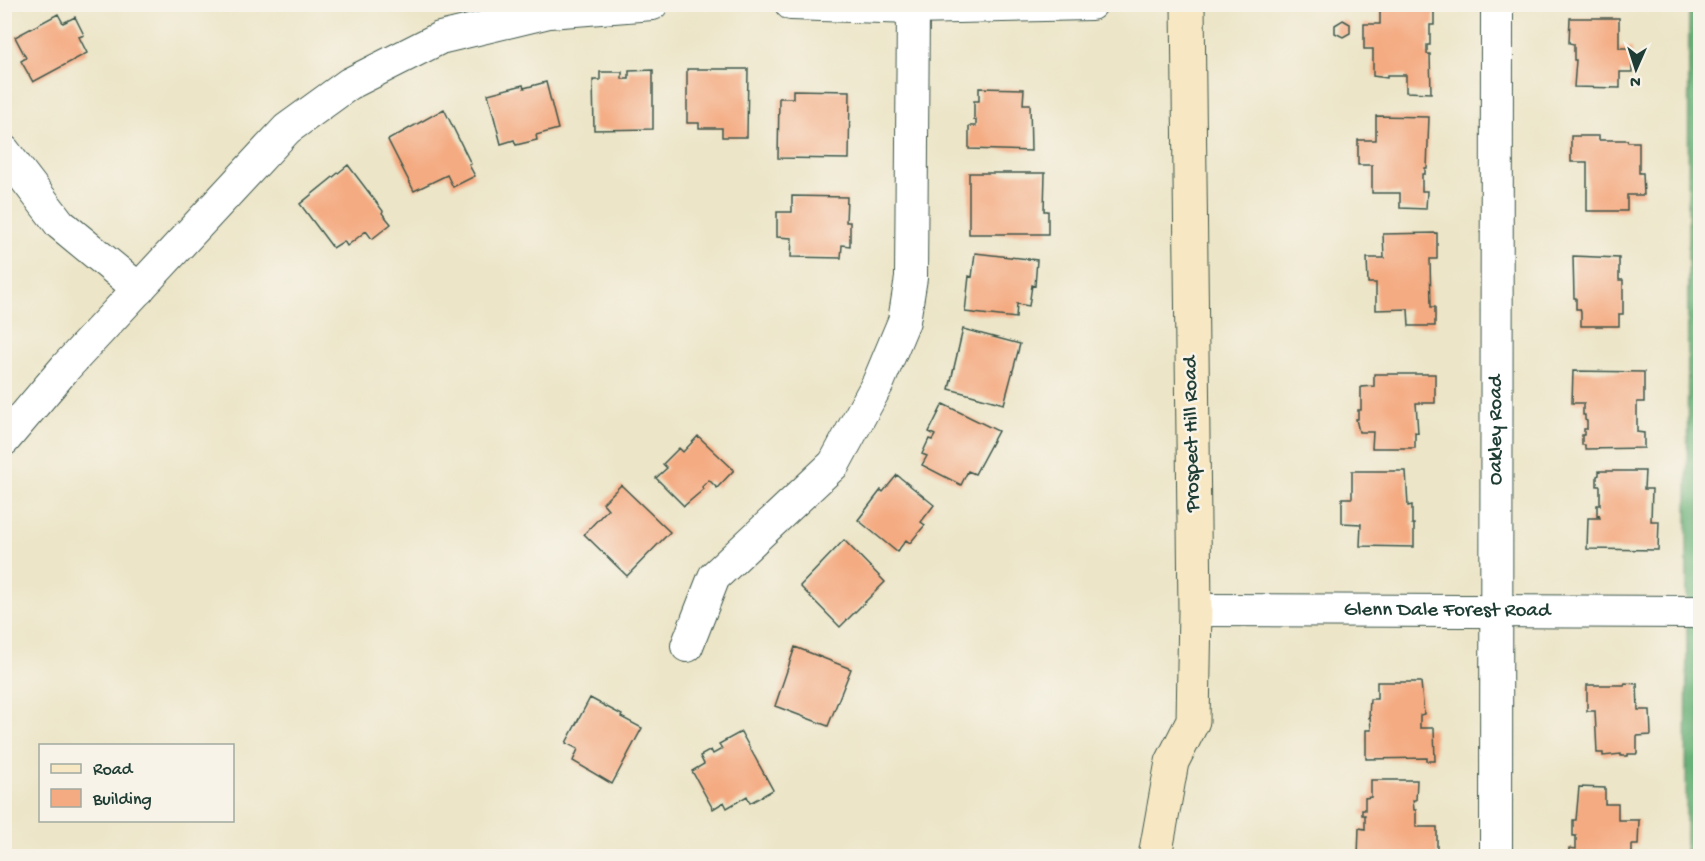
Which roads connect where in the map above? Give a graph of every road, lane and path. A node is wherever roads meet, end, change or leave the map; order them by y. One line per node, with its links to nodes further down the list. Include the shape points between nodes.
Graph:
1 (652, 4): 8 (street, via 549,12 440,38 350,84 287,129)
2 (791, 4): 6 (street)
3 (1090, 4): 6 (street)
4 (1188, 4): 10 (street, Prospect Hill Road)
5 (1497, 4): 11 (street, Oakley Road)
6 (913, 6): 13 (street, via 910,278 904,321 878,382 834,464 714,577)
7 (4, 151): 8 (street, via 60,224)
8 (139, 289): 9 (street)
9 (4, 440)
10 (1195, 610): 11 (street, Glenn Dale Forest Road); 14 (street, Prospect Hill Road, via 1193,721 1172,762)
11 (1497, 611): 12 (street, Glenn Dale Forest Road); 15 (street, Oakley Road)
12 (1701, 612)
13 (687, 646)
14 (1155, 856)
15 (1496, 856)

